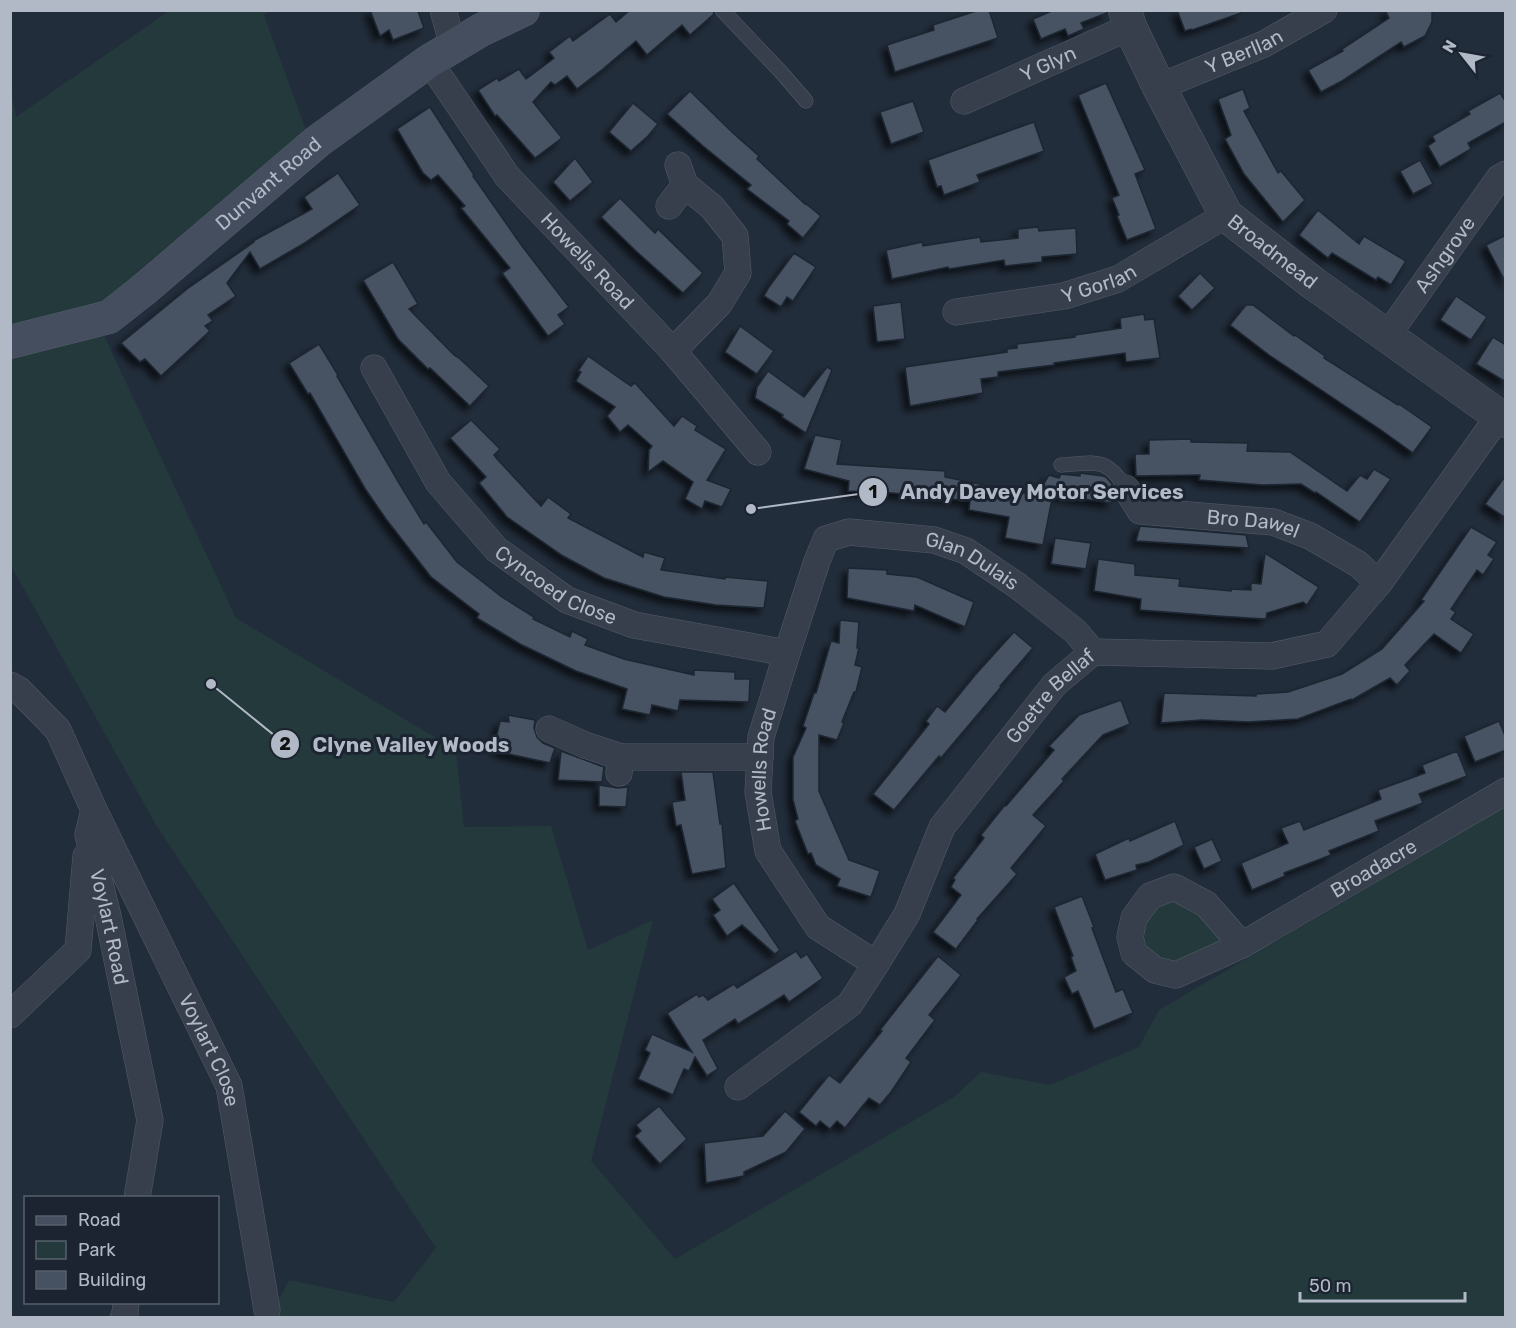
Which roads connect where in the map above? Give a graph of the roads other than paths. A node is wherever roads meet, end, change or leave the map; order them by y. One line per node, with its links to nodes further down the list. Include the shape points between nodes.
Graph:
1 (443, 10): 6 (street, Howells Road)
2 (523, 10): 6 (main road, Dunvant Road)
3 (722, 10): 8 (lane)
4 (1324, 10): 7 (street, Y Berllan, via 1264,44)
5 (1128, 19): 7 (street, Broadmead); 9 (street, Y Glyn)
6 (441, 53): 15 (main road, Dunvant Road, via 318,141 109,317); 16 (street, Howells Road, via 507,176)
7 (1159, 87): 12 (street, Broadmead)
8 (806, 101)
9 (964, 101)
10 (1506, 174): 14 (street, Ashgrove, via 1499,178)
11 (669, 206): 16 (street, via 682,175 735,236 738,273 718,304)
12 (1226, 215): 13 (street, Y Gorlan, via 1118,279 1064,296); 14 (street, Broadmead)
13 (956, 313)
14 (1387, 336): 18 (street, Broadmead)
15 (10, 342)
16 (673, 351): 19 (street, Howells Road)
17 (374, 368): 25 (street, Cyncoed Close, via 406,402 438,482 496,549 567,600 634,626)
18 (1502, 419): 23 (street, Goetre Bellaf)
19 (758, 452)
20 (1061, 465): 21 (lane, via 1104,465 1112,469)
21 (1126, 488): 23 (street, Bro Dawel, via 1140,511 1273,522 1310,536 1358,564)
22 (826, 539): 24 (street, Glan Dulais, via 849,532 934,540 966,551 1059,618); 25 (street, Howells Road)
23 (1379, 583): 24 (street, Goetre Bellaf, via 1327,644 1272,656)
24 (1093, 652): 33 (street, Goetre Bellaf, via 1054,685 942,827 906,914)
25 (787, 653): 28 (street, Howells Road, via 761,737)
26 (10, 685): 30 (street, via 58,730)
27 (549, 729): 28 (street, via 620,765)
28 (760, 757): 33 (street, Howells Road, via 758,792 768,852 818,927)
29 (1506, 791): 32 (street, Broadacre)
30 (94, 810): 31 (street, Voylart Road); 37 (street, Voylart Close, via 229,1086)
31 (88, 835): 34 (street, via 78,950); 36 (street, Voylart Road, via 150,1120)
32 (1242, 945)
33 (876, 964): 35 (street, Goetre Bellaf, via 850,1004)
34 (10, 1015)
35 (734, 1088)
36 (137, 1196)
37 (267, 1310)

